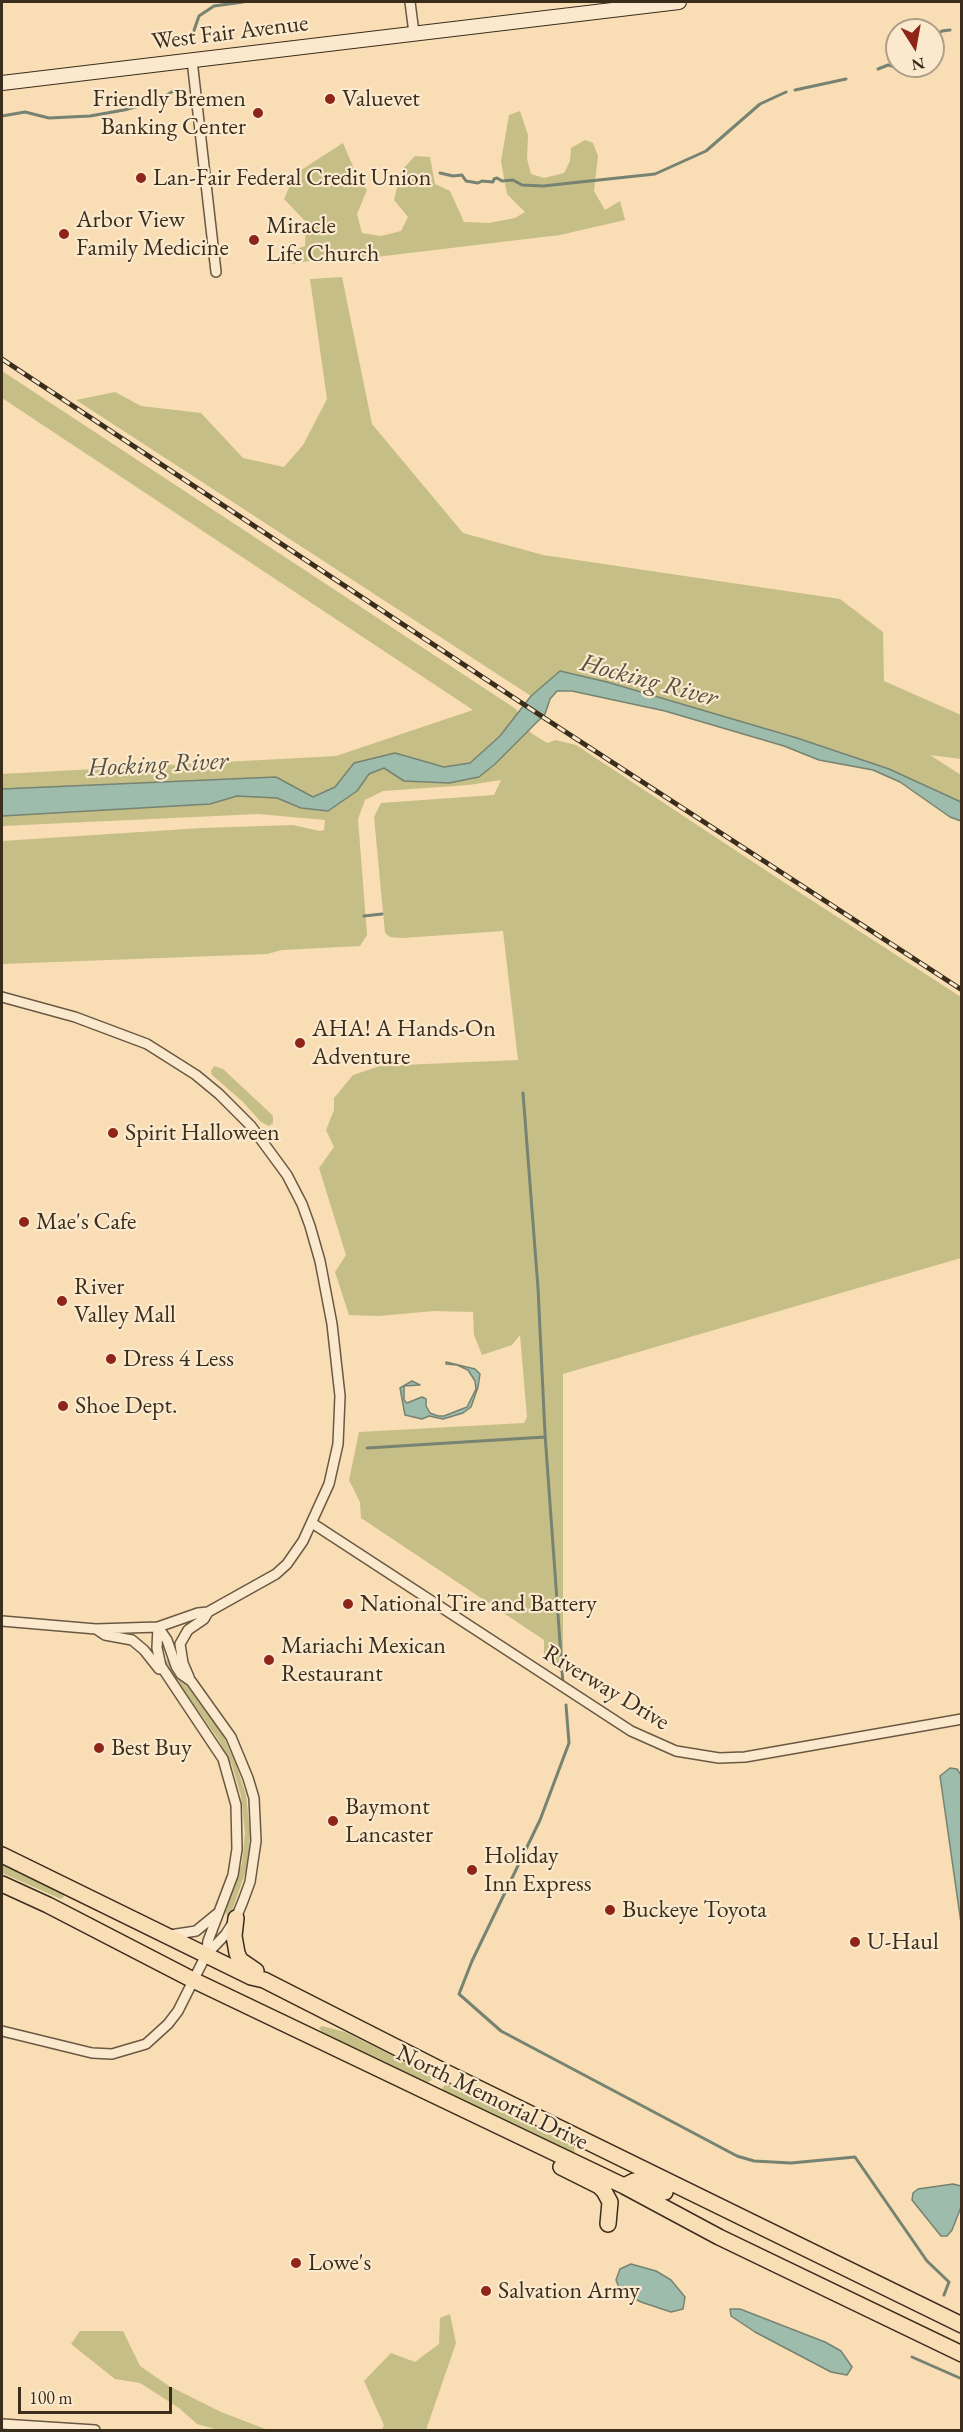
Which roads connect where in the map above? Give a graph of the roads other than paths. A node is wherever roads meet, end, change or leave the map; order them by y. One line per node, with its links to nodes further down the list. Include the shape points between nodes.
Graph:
1 (410, 2): 3 (street)
2 (680, 2): 3 (street, West Fair Avenue)
3 (414, 33): 4 (street, West Fair Avenue)
4 (192, 60): 5 (street, West Fair Avenue); 6 (street)
5 (2, 83)
6 (216, 272)
7 (2, 997): 8 (street, via 112,1029 170,1058 230,1104 287,1175 316,1245 340,1378 338,1444 328,1484)
8 (312, 1522): 9 (street, via 282,1570); 15 (street, Riverway Drive, via 631,1731 676,1751 719,1758 745,1757)
9 (208, 1612): 11 (street); 14 (street, via 188,1630 180,1644)
10 (2, 1621): 12 (street)
11 (158, 1627): 12 (street); 13 (street, via 158,1657); 14 (street, via 176,1666)
12 (96, 1629): 13 (street, via 105,1635 132,1640)
13 (166, 1676): 18 (street, via 223,1759 234,1794 238,1820 236,1856 228,1894)
14 (191, 1681): 19 (street, via 231,1737 254,1798 254,1863)
15 (962, 1719)
16 (2, 1855): 20 (main road, North Memorial Drive)
17 (2, 1884): 22 (main road, North Memorial Drive)
18 (218, 1913): 20 (street, via 196,1931); 21 (street)
19 (236, 1918): 21 (street); 23 (main road, North Memorial Drive, via 234,1936 240,1960)
20 (166, 1935): 21 (main road, North Memorial Drive)
21 (206, 1955): 22 (street); 23 (main road, North Memorial Drive)
22 (193, 1980): 24 (street, via 168,2024 146,2044 131,2049 112,2054 92,2053); 25 (main road, North Memorial Drive)
23 (264, 1980): 28 (main road, North Memorial Drive)
24 (2, 2031)
25 (463, 2110): 26 (main road, North Memorial Drive); 27 (main road, via 500,2137 599,2186 610,2202)
26 (624, 2186): 28 (main road, via 642,2181 774,2241); 30 (main road, North Memorial Drive)
27 (608, 2224)
28 (795, 2244): 29 (main road, North Memorial Drive)
29 (962, 2325)
30 (962, 2354)
31 (2, 2424): 32 (street)
32 (95, 2430)

